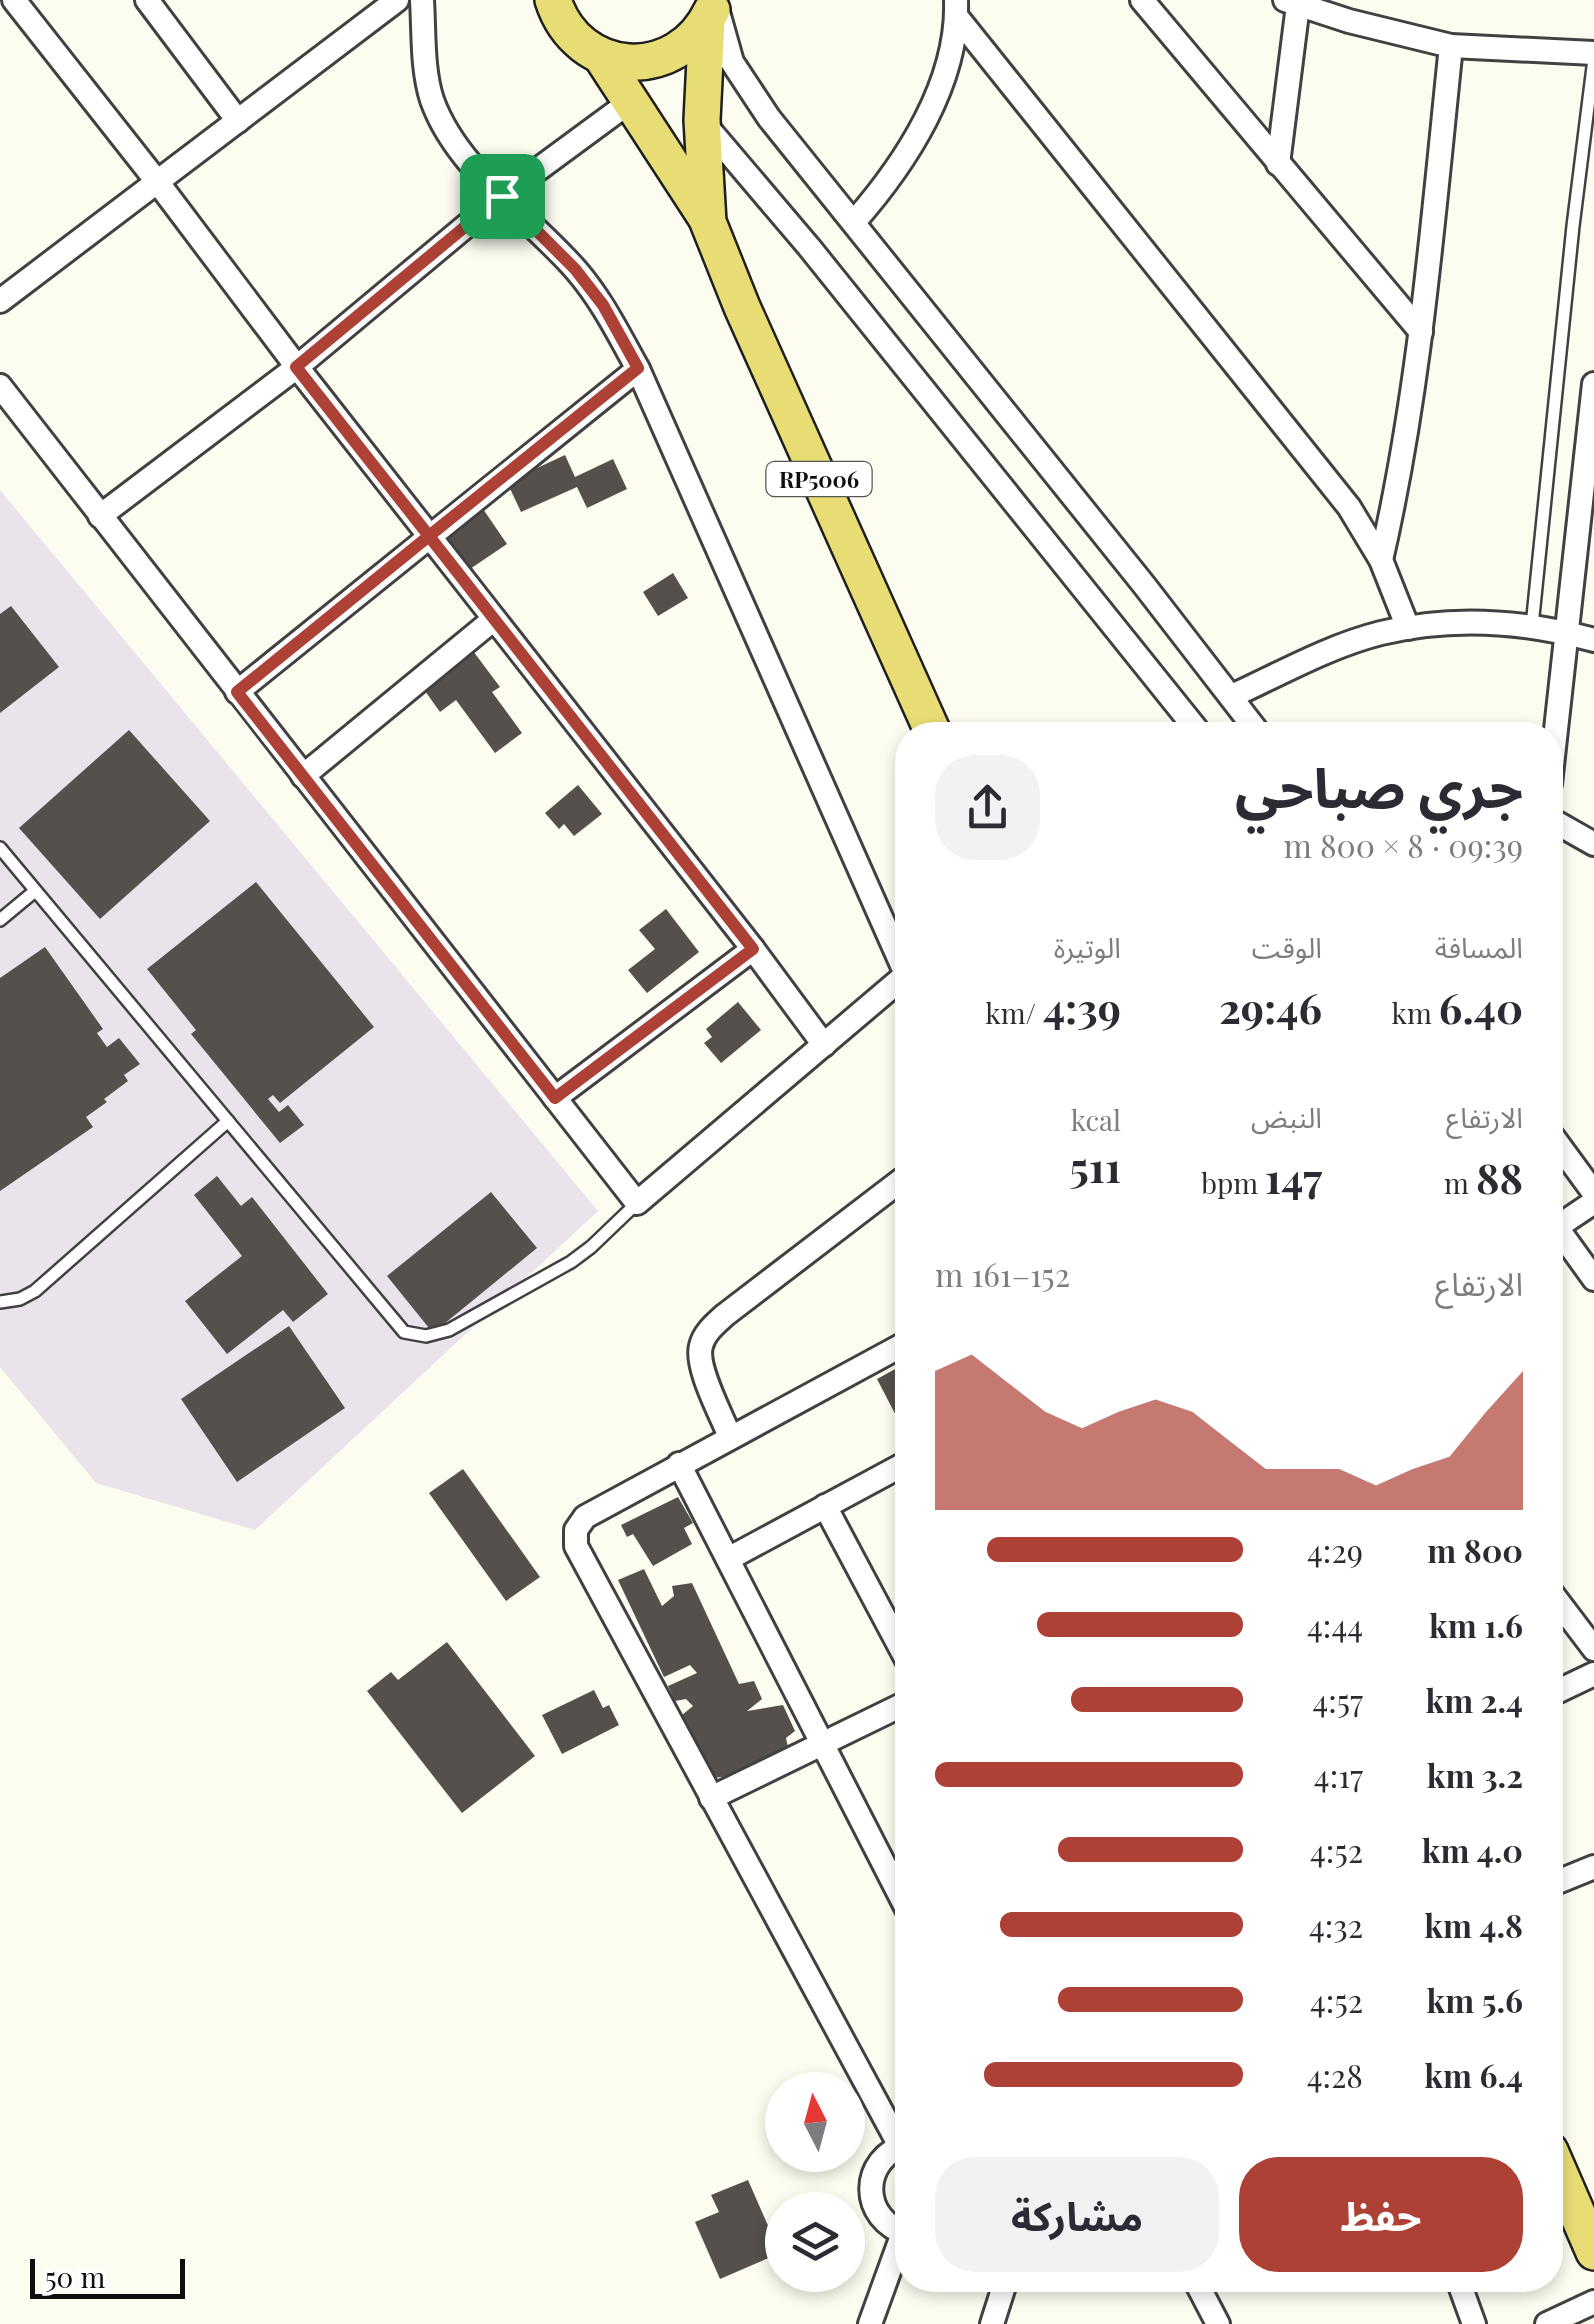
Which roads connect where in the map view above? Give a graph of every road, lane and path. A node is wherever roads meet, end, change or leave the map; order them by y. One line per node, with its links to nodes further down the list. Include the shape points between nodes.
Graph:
1 (14, 0): 17 (street)
2 (147, 0): 15 (street)
3 (397, 0): 15 (street)
4 (422, 0): 18 (street, via 436,110)
5 (552, 0): 11 (main road, RP5006, via 568,32)
6 (1142, 0): 16 (street)
7 (1291, 2): 10 (street); 16 (street)
8 (712, 7): 11 (main road, via 688,43 661,58 631,62); 14 (main road, RP5006); 20 (street, via 744,83)
9 (956, 8): 20 (street, via 946,65 922,128); 29 (street, via 1349,506)
10 (1451, 46): 12 (street); 22 (street)
11 (602, 56): 13 (main road, RP5006)
12 (1594, 56): 31 (lane)
13 (631, 101): 18 (street); 19 (main road, RP5006)
14 (702, 120): 19 (main road, RP5006); 38 (street)
15 (238, 121): 17 (street)
16 (1278, 164): 22 (street)
17 (159, 184): 21 (street); 23 (street)
18 (502, 196): 23 (street); 24 (street, via 575,269)
19 (708, 222): 37 (main road, RP5006)
20 (854, 222): 36 (street)
21 (0, 301)
22 (1421, 332): 29 (street)
23 (296, 367): 27 (street); 28 (street)
24 (638, 368): 28 (street); 47 (street)
25 (1594, 384): 33 (street)
26 (0, 386): 27 (street)
27 (100, 516): 35 (street)
28 (429, 536): 30 (street); 35 (street)
29 (1381, 560): 32 (street)
30 (494, 619): 41 (street); 48 (street)
31 (1532, 626): 32 (street); 33 (street)
32 (1408, 628): 36 (street, via 1342,646)
33 (1566, 633): 34 (street); 40 (street)
34 (1594, 640)
35 (237, 692): 41 (street)
36 (1232, 696): 39 (street)
37 (929, 722)
38 (1191, 722)
39 (1251, 722)
40 (1557, 722)
41 (303, 776): 51 (street)
42 (1563, 826): 43 (street)
43 (1594, 844)
44 (0, 848): 45 (lane)
45 (35, 891): 46 (lane); 52 (lane)
46 (0, 920)
47 (895, 947)
48 (753, 949): 50 (street); 51 (street)
49 (895, 984): 50 (street)
50 (824, 1045): 57 (street)
51 (555, 1098): 57 (street)
52 (228, 1121): 57 (lane, via 414,1336 449,1330 571,1262); 61 (lane, via 35,1291)
53 (1563, 1150): 55 (street)
54 (895, 1185): 63 (street, via 708,1332 700,1362)
55 (1594, 1194)
56 (1594, 1202): 58 (street)
57 (637, 1203)
58 (1563, 1218)
59 (1563, 1237): 60 (street)
60 (1594, 1279)
61 (0, 1302)
62 (895, 1349): 63 (street)
63 (730, 1437): 64 (street)
64 (679, 1464): 67 (street); 75 (street, via 584,1518 575,1538)
65 (895, 1469): 66 (street)
66 (826, 1506): 67 (street); 69 (street)
67 (728, 1559): 74 (street)
68 (1563, 1608): 70 (street)
69 (895, 1637)
70 (1594, 1649)
71 (1594, 1674): 72 (street)
72 (1563, 1689)
73 (895, 1709): 74 (street)
74 (823, 1745): 75 (street); 78 (street)
75 (711, 1798): 79 (street)
76 (1594, 1867): 77 (street)
77 (1563, 1880)
78 (895, 1886)
79 (895, 2129)
80 (895, 2151): 82 (street, via 877,2164 870,2188 879,2216)
81 (1563, 2181): 83 (main road)
82 (895, 2226)
83 (1594, 2252)
84 (895, 2259): 89 (street)
85 (1002, 2292): 90 (street)
86 (1201, 2292): 91 (street)
87 (1462, 2292): 92 (street)
88 (1594, 2302): 93 (street)
89 (870, 2324)
90 (992, 2324)
91 (1218, 2324)
92 (1474, 2324)
93 (1547, 2324)

